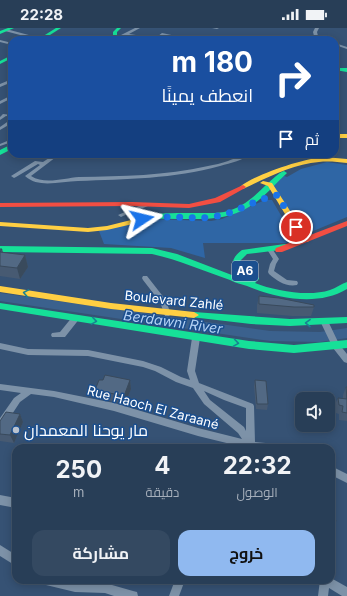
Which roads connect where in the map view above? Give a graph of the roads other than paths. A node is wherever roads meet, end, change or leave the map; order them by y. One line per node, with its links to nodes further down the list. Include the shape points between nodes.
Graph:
1 (59, 28): 6 (main road)
2 (138, 28): 4 (street)
3 (6, 30): 5 (street)
4 (123, 31): 7 (main road, via 115,32); 8 (street)
5 (27, 36)
6 (47, 36)
7 (115, 36)
8 (139, 36)
9 (160, 36): 10 (street)
10 (172, 36)
11 (8, 115): 12 (street)
12 (0, 120)
13 (52, 158): 16 (street)
14 (239, 158): 16 (street, via 224,164 178,172 117,178 32,180 28,176)
15 (347, 161): 18 (main road, via 322,159 296,165)
16 (44, 164): 17 (street, via 37,162)
17 (14, 176)
18 (268, 183): 19 (main road); 20 (main road, via 231,193 210,202 189,206); 21 (main road)
19 (277, 195): 21 (main road); 26 (main road)
20 (146, 204): 22 (main road); 23 (street)
21 (249, 204): 25 (main road, via 217,216 153,217 88,230)
22 (0, 205)
23 (121, 215)
24 (347, 223): 26 (main road, A6)
25 (0, 224)
26 (305, 240): 27 (main road, A6)
27 (285, 247): 29 (main road, A6); 31 (main road, A6, via 241,254 234,263)
28 (0, 249): 30 (main road, via 152,251)
29 (271, 252): 34 (main road, A6, via 248,256 243,261 243,269); 35 (street, via 276,258 271,272 288,284)
30 (199, 266): 32 (main road); 34 (main road, via 208,275 222,281 243,287)
31 (238, 273): 32 (main road); 34 (main road, A6)
32 (228, 277): 34 (main road)
33 (145, 278): 41 (street, via 163,301)
34 (255, 283): 36 (main road, A6, via 313,296 327,294)
35 (295, 283)
36 (347, 285)
37 (0, 289): 38 (main road, Boulevard Zahlé, one-way to 37)
38 (42, 303): 39 (main road, Boulevard Zahlé); 39 (main road, Boulevard Zahlé); 40 (main road, Boulevard Zahlé)
39 (52, 305): 41 (main road, Boulevard Zahlé); 42 (main road, Boulevard Zahlé)
40 (0, 306)
41 (167, 314): 44 (main road, Boulevard Zahlé, one-way to 41)
42 (76, 318): 45 (street, via 62,335); 46 (main road, Boulevard Zahlé, one-way to 46)
43 (347, 320): 44 (main road, Boulevard Zahlé)
44 (326, 326): 47 (street)
45 (55, 335)
46 (196, 338): 47 (main road, Boulevard Zahlé, one-way to 47, via 294,349); 51 (street, via 191,371)
47 (335, 344): 48 (main road, Boulevard Zahlé); 50 (street)
48 (347, 344)
49 (0, 346): 51 (street, via 28,352 85,352 117,358 158,369)
50 (347, 360)
51 (196, 386): 56 (street, via 208,402 241,430); 57 (street, via 250,406)
52 (0, 387): 53 (street, Rue Haoch El Zaraané)
53 (30, 391): 54 (street, via 17,400); 55 (street, Rue Haoch El Zaraané, via 114,407)
54 (0, 425)
55 (247, 444)
56 (250, 444)
57 (251, 444)
58 (335, 472): 59 (street)
59 (347, 479)
60 (0, 500): 61 (street)
61 (12, 502)
62 (0, 550): 63 (street)
63 (12, 559)
64 (63, 584): 69 (street, via 105,588)
65 (178, 584): 70 (street)
66 (324, 584): 71 (street)
67 (332, 584): 68 (street)
68 (347, 593)
69 (133, 596)
70 (174, 596)
71 (323, 596)

